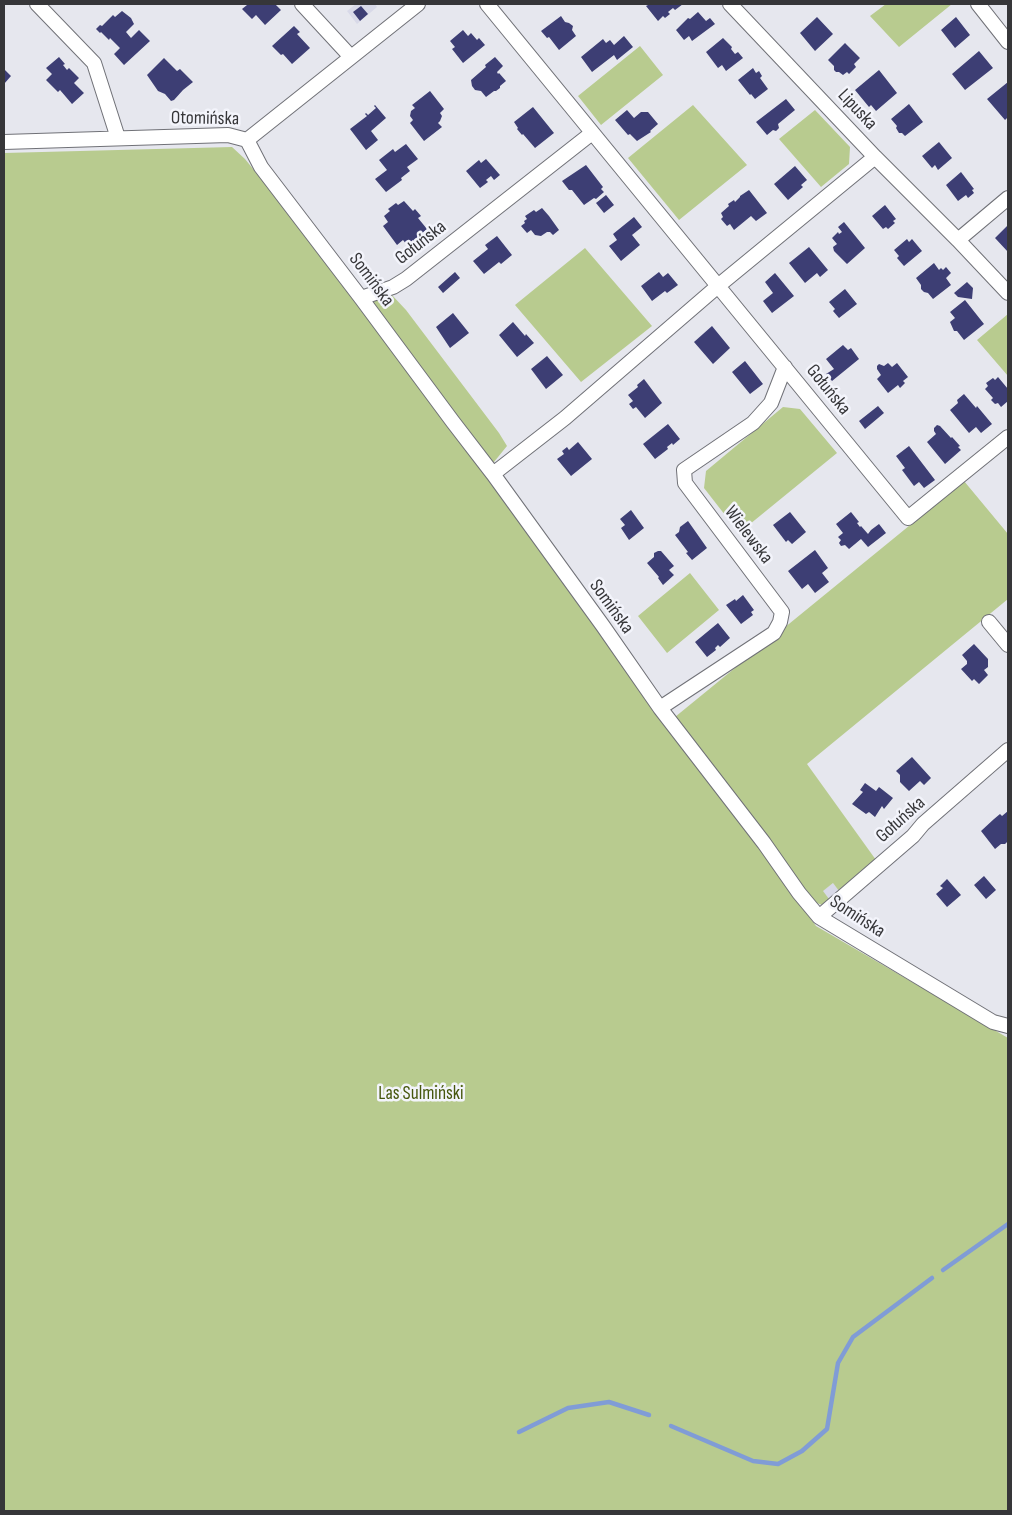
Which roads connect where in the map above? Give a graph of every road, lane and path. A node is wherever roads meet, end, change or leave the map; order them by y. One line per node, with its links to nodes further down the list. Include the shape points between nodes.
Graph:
1 (37, 4): 10 (street, via 94,63)
2 (302, 4): 8 (street)
3 (418, 4): 8 (street, Otomińska)
4 (487, 4): 9 (street, Gołuńska)
5 (730, 4): 13 (street, Lipuska)
6 (978, 4): 7 (street)
7 (1008, 42)
8 (351, 57): 11 (street, Otomińska)
9 (592, 133): 16 (street, Gołuńska); 18 (street, Gołuńska, via 406,279)
10 (118, 138): 11 (street, Otomińska, via 228,136); 12 (street, Otomińska)
11 (247, 140): 18 (street, Somińska, via 261,167)
12 (4, 142)
13 (875, 157): 15 (street, Lipuska); 16 (street)
14 (1008, 198): 15 (street)
15 (958, 240): 17 (street, Lipuska)
16 (718, 286): 19 (street, Gołuńska); 21 (street, via 564,418)
17 (1008, 293)
18 (361, 298): 21 (street, Somińska)
19 (785, 368): 20 (street, Gołuńska, via 908,518); 24 (street, Wielewska, via 771,403 753,423 684,470 685,483 782,612 780,622 774,632)
20 (1008, 436)
21 (493, 474): 24 (street, Somińska)
22 (989, 622): 23 (street)
23 (1008, 645)
24 (660, 708): 26 (street, Somińska)
25 (1008, 750): 26 (street, Gołuńska)
26 (818, 917): 27 (street, Somińska, via 993,1022)
27 (1008, 1026)

